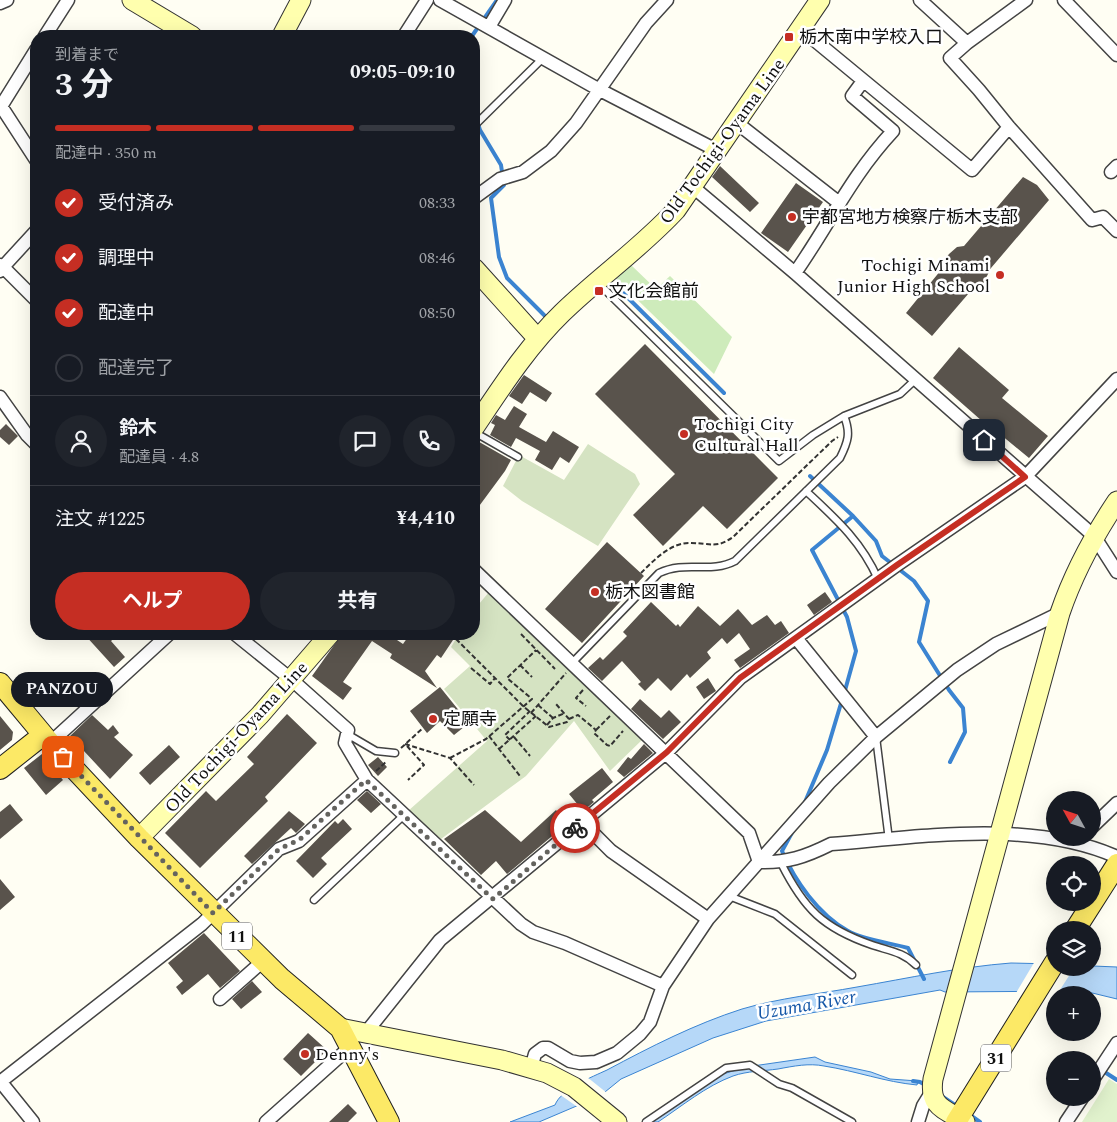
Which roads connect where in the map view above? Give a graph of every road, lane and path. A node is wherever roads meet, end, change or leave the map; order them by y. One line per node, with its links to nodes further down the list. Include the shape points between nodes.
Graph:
1 (7, 0): 13 (street)
2 (68, 0): 16 (street)
3 (132, 0): 17 (street)
4 (302, 0): 18 (street)
5 (427, 0): 19 (street)
6 (440, 0): 14 (street)
7 (505, 0): 14 (street)
8 (667, 0): 25 (street, via 646,23)
9 (820, 0): 15 (street, Old Tochigi-Oyama Line)
10 (920, 0): 20 (street)
11 (1026, 0): 20 (street)
12 (1067, 1): 21 (street)
13 (0, 3)
14 (483, 24): 22 (street)
15 (801, 29): 24 (street); 28 (street, Old Tochigi-Oyama Line)
16 (49, 30)
17 (182, 30)
18 (285, 30)
19 (408, 30)
20 (967, 42): 29 (street, via 950,58)
21 (1117, 55)
22 (543, 58): 25 (street); 27 (lane)
23 (30, 60): 26 (street)
24 (863, 81): 29 (street, via 972,170); 34 (street, via 852,96 893,131 870,156)
25 (598, 89): 31 (street); 33 (street, via 576,123 551,151 523,172 500,179)
26 (0, 107): 30 (street)
27 (480, 120)
28 (737, 123): 31 (street, Old Tochigi-Oyama Line); 34 (street)
29 (1009, 127): 35 (street, via 1092,220 1103,217)
30 (30, 151)
31 (718, 151): 32 (street, Old Tochigi-Oyama Line)
32 (693, 187): 38 (street); 40 (street, Old Tochigi-Oyama Line, via 652,236)
33 (480, 194)
34 (838, 202): 38 (street)
35 (1117, 231)
36 (30, 237): 37 (street)
37 (1, 268): 41 (street)
38 (795, 273): 44 (street)
39 (480, 275): 42 (street)
40 (597, 282): 42 (street, Old Tochigi-Oyama Line); 46 (lane, via 779,461)
41 (30, 295)
42 (538, 339): 47 (street, Old Tochigi-Oyama Line)
43 (1117, 379): 52 (street)
44 (915, 380): 46 (lane, via 900,394); 52 (street)
45 (0, 397): 50 (street)
46 (844, 416): 48 (lane)
47 (480, 421)
48 (849, 432): 53 (lane, via 848,443 840,458); 58 (path, via 832,440 723,544 689,543 673,547 654,559)
49 (480, 434): 51 (lane)
50 (30, 438)
51 (518, 456)
52 (1025, 477): 55 (street); 56 (street)
53 (808, 489): 56 (lane, via 848,530 871,562); 69 (lane, via 735,561 716,568 670,567 659,573)
54 (1117, 501): 55 (street)
55 (1094, 536): 57 (street); 60 (street, via 1072,578)
56 (887, 572): 62 (street)
57 (1117, 572)
58 (641, 573)
59 (480, 576): 69 (street)
60 (1060, 613): 93 (street, via 996,644 957,670); 110 (street)
61 (521, 634): 67 (path)
62 (796, 638): 93 (street); 97 (street, via 740,678)
63 (162, 640): 94 (street)
64 (243, 640): 74 (street)
65 (325, 640): 74 (street, Old Tochigi-Oyama Line)
66 (458, 640): 73 (path)
67 (536, 650): 68 (path); 71 (path)
68 (520, 665): 72 (path); 80 (path, via 507,678 532,699)
69 (570, 667): 78 (path); 97 (street)
70 (471, 668): 73 (path, via 490,684)
71 (556, 669)
72 (532, 677)
73 (496, 678): 80 (path)
74 (292, 680): 90 (street, via 348,730); 112 (street, Old Tochigi-Oyama Line)
75 (0, 683): 94 (main road, 11)
76 (584, 690): 79 (path, via 576,698)
77 (556, 704): 82 (path)
78 (538, 705): 81 (path); 85 (path)
79 (586, 706)
80 (524, 707): 81 (path); 91 (path)
81 (530, 712): 83 (path); 95 (path, via 505,734)
82 (565, 713): 85 (path); 86 (path)
83 (536, 716): 87 (path); 92 (path)
84 (610, 716): 88 (path)
85 (553, 718): 87 (path)
86 (570, 719): 87 (path, via 550,727); 88 (path, via 578,715)
87 (547, 725)
88 (596, 730): 89 (path, via 594,733 610,746)
89 (624, 730)
90 (347, 734): 98 (lane, via 376,751); 103 (street, via 346,744)
91 (489, 736): 96 (path); 100 (path)
92 (514, 737): 95 (path); 99 (path)
93 (876, 737): 113 (lane); 116 (street, via 829,783)
94 (46, 739): 101 (main road); 112 (main road, 11)
95 (510, 740): 96 (path)
96 (498, 749): 102 (path)
97 (667, 752): 109 (street); 116 (street, via 749,833)
98 (395, 754)
99 (530, 756)
100 (450, 758): 104 (path, via 405,744 424,765); 105 (path)
101 (0, 769)
102 (520, 776)
103 (366, 780): 107 (street); 122 (street, via 299,840 279,849)
104 (408, 780)
105 (474, 785)
106 (1117, 803): 108 (street)
107 (403, 816): 120 (street); 121 (lane)
108 (1101, 818)
109 (582, 822): 120 (street); 123 (street, via 611,851)
110 (998, 834): 111 (street); 113 (street); 138 (street)
111 (1046, 837)
112 (139, 838): 122 (main road, 11)
113 (889, 840): 117 (street, via 830,844)
114 (1094, 846): 115 (street)
115 (1117, 857)
116 (759, 862): 117 (street); 119 (street)
117 (781, 863): 126 (lane, via 795,891 823,921 844,935 906,955)
118 (1117, 864): 124 (main road)
119 (729, 896): 123 (street); 127 (lane, via 774,914)
120 (493, 899): 129 (street, via 533,932); 132 (street, via 440,940)
121 (314, 900)
122 (213, 913): 125 (main road, 11); 137 (street)
123 (708, 919): 129 (street)
124 (1081, 921)
125 (264, 962): 130 (street); 131 (main road, 11)
126 (916, 965)
127 (852, 975)
128 (1046, 976): 140 (main road, 31)
129 (663, 986): 136 (street, via 650,1022 617,1053 596,1062 580,1063 542,1048 535,1054)
130 (220, 999)
131 (340, 1028): 132 (street); 134 (main road, 11)
132 (364, 1034): 136 (street)
133 (1117, 1042): 135 (street)
134 (349, 1048): 142 (street); 143 (main road, 11)
135 (1101, 1067)
136 (531, 1068): 144 (street, via 574,1087)
137 (2, 1087): 141 (street)
138 (931, 1094): 140 (street, via 933,1100); 147 (street)
139 (1077, 1106): 148 (street)
140 (960, 1121)
141 (33, 1122)
142 (266, 1122)
143 (389, 1122)
144 (617, 1122)
145 (646, 1122): 146 (lane, via 726,1068 750,1065)
146 (852, 1122)
147 (918, 1122)
148 (1066, 1122)

